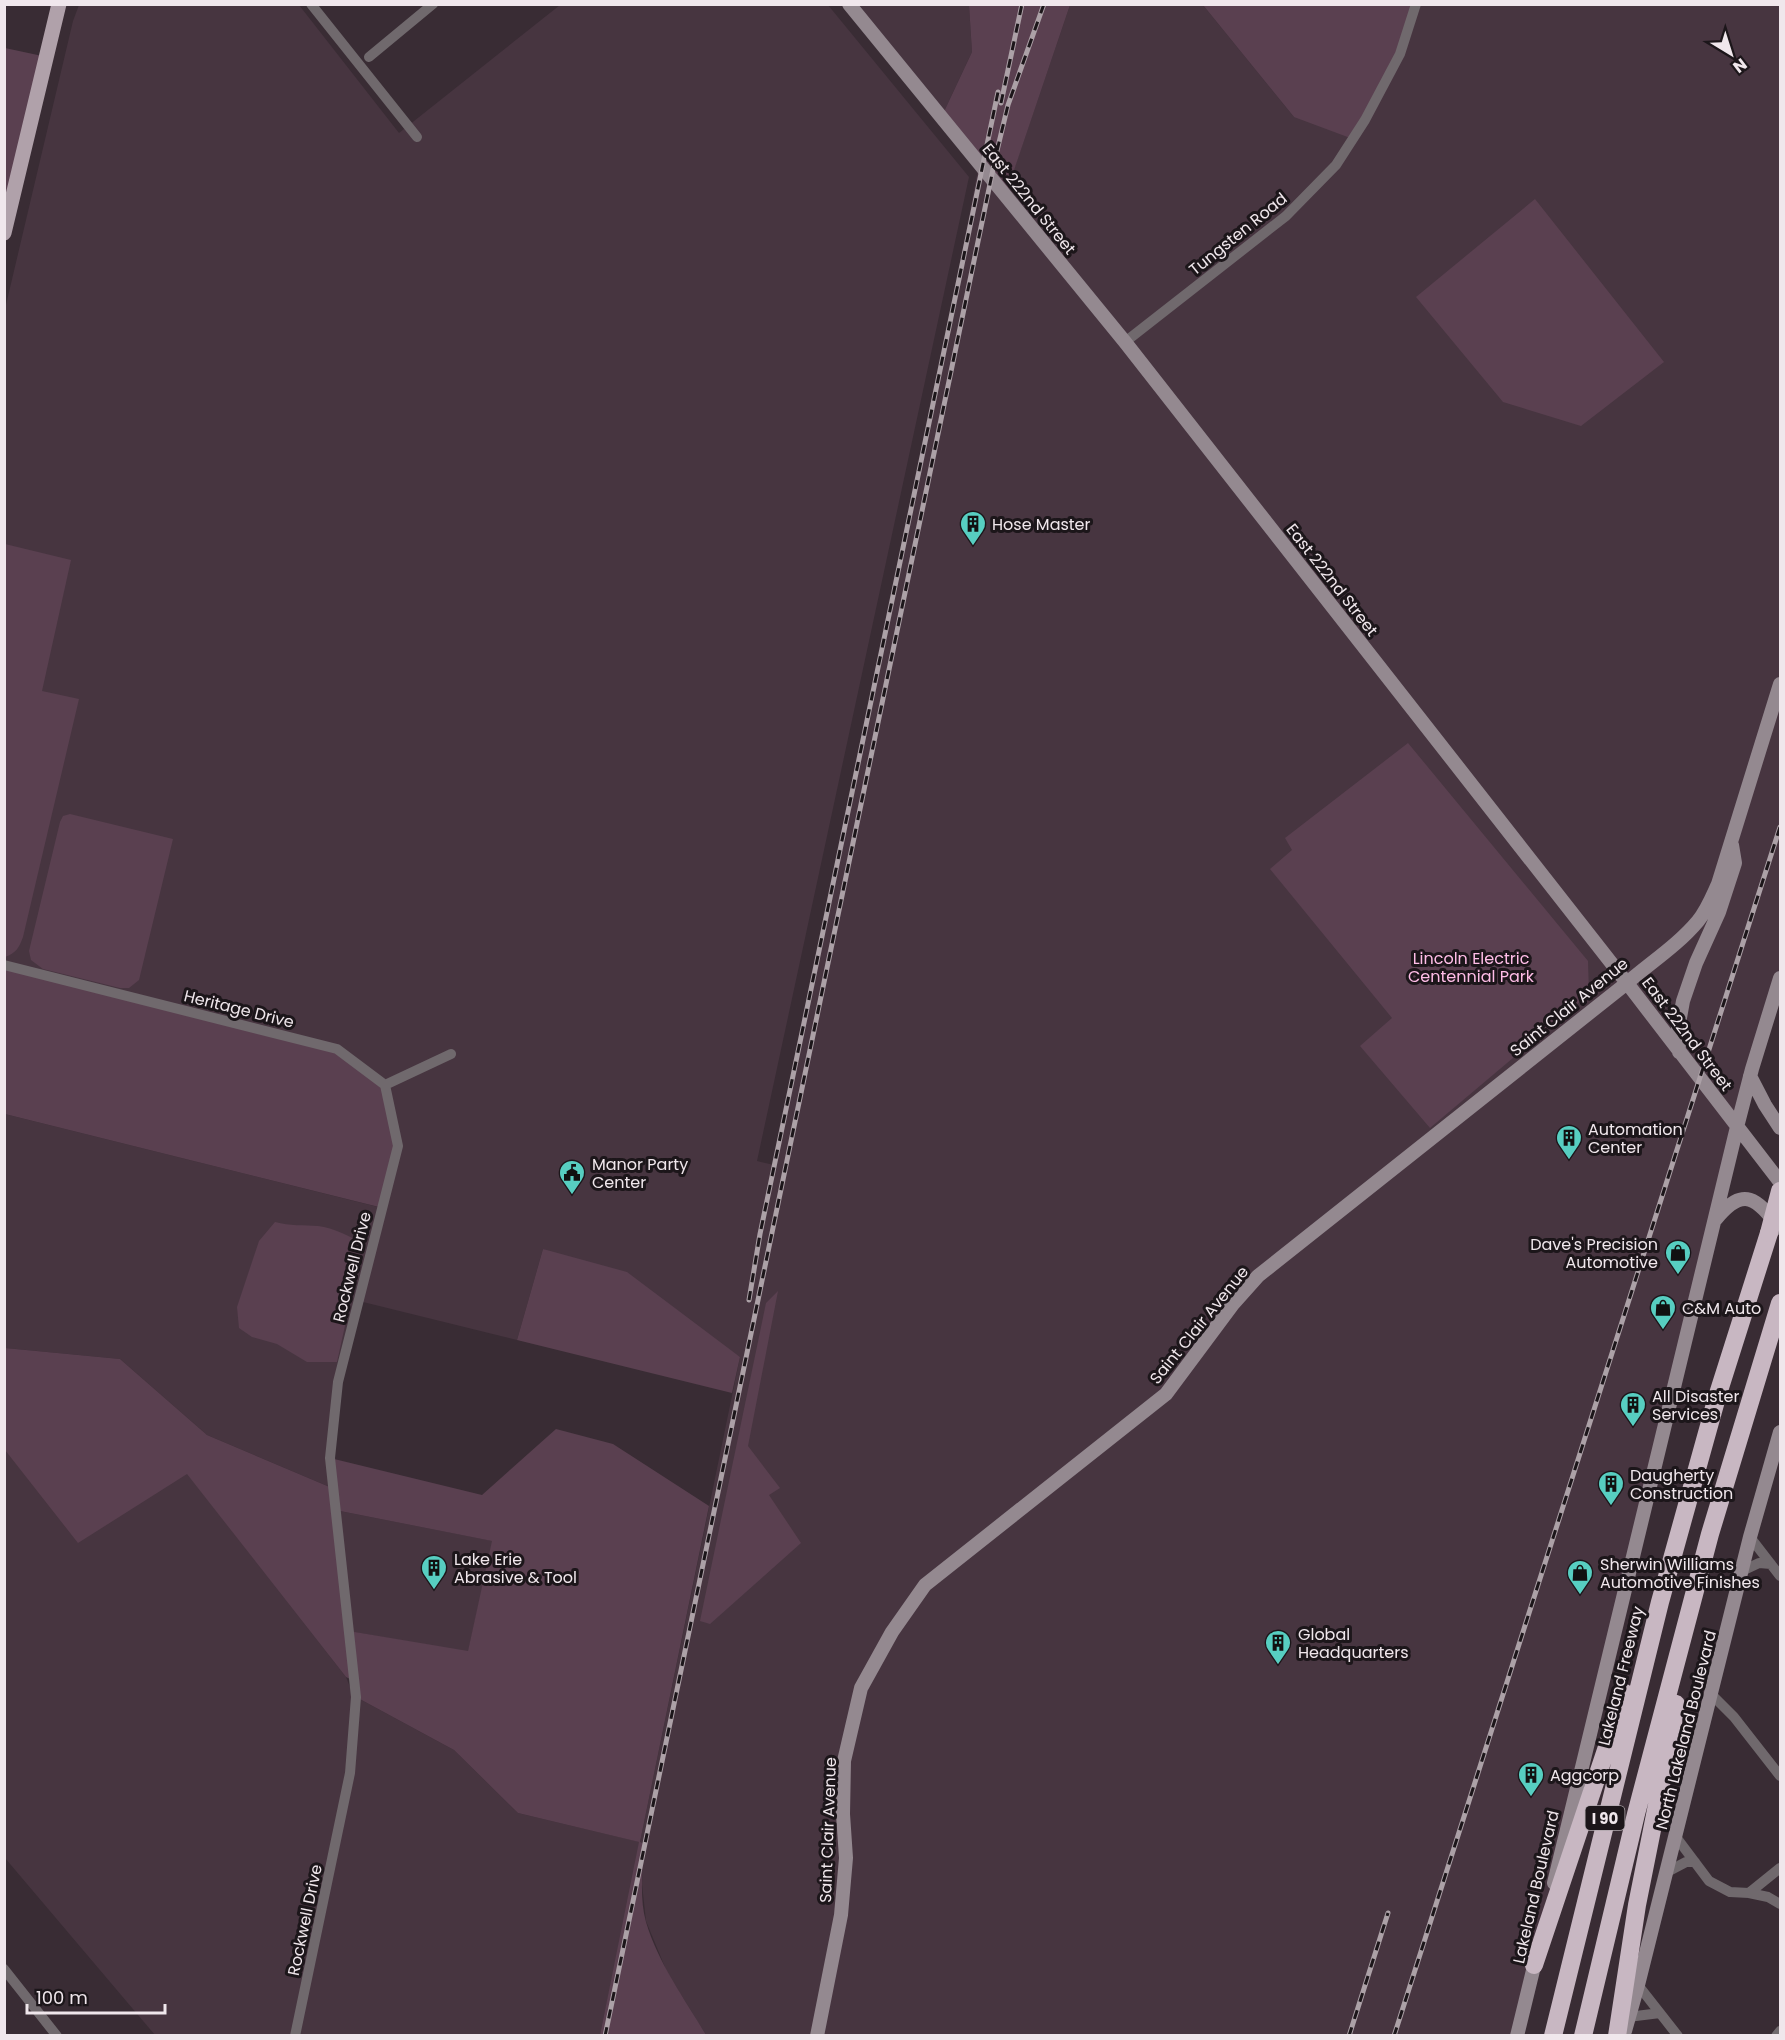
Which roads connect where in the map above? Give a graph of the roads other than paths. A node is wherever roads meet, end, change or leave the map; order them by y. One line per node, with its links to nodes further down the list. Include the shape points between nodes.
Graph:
1 (59, 4): 8 (main road)
2 (311, 4): 7 (street)
3 (434, 4): 6 (street)
4 (849, 4): 9 (street, East 222nd Street)
5 (1416, 4): 9 (street, Tungsten Road, via 1400,54 1336,165 1286,216)
6 (369, 57)
7 (417, 137)
8 (4, 233)
9 (1125, 342): 14 (street, East 222nd Street)
10 (1780, 684): 11 (street, Saint Clair Avenue)
11 (1732, 840): 14 (street, Saint Clair Avenue, via 1718,884 1698,921); 15 (street, via 1735,863 1683,1000)
12 (4, 965): 18 (street, Heritage Drive, via 337,1049)
13 (1780, 978): 17 (street, Lakeland Boulevard)
14 (1627, 982): 15 (street, East 222nd Street); 49 (street, Saint Clair Avenue, via 1258,1276 1166,1394 926,1585 892,1632 861,1688 844,1761 846,1858 841,1915)
15 (1679, 1052): 19 (street, East 222nd Street)
16 (451, 1054): 18 (street)
17 (1750, 1076): 19 (street, Lakeland Boulevard); 20 (street)
18 (385, 1086): 48 (street, Rockwell Drive, via 398,1146 338,1382 330,1458 356,1697 350,1773)
19 (1737, 1127): 21 (street, East 222nd Street); 23 (street, Lakeland Boulevard)
20 (1780, 1128)
21 (1780, 1182)
22 (1780, 1191): 24 (highway, Lakeland Freeway / I 90, bridge)
23 (1715, 1221): 24 (street, via 1736,1200 1748,1198 1760,1204); 41 (street, Lakeland Boulevard)
24 (1775, 1231): 31 (highway, Lakeland Freeway / I 90, via 1717,1397)
25 (1780, 1303): 32 (highway, I 90)
26 (1780, 1432): 27 (street, North Lakeland Boulevard)
27 (1750, 1538): 28 (street); 29 (street, North Lakeland Boulevard)
28 (1772, 1564): 29 (street, via 1759,1563); 30 (street)
29 (1742, 1571): 33 (street, North Lakeland Boulevard)
30 (1780, 1576)
31 (1660, 1602): 41 (highway, via 1632,1673); 51 (highway, Lakeland Freeway / I 90)
32 (1687, 1624): 52 (highway, I 90); 53 (highway)
33 (1712, 1695): 34 (street); 35 (street, North Lakeland Boulevard)
34 (1780, 1776)
35 (1676, 1837): 36 (street); 38 (street, North Lakeland Boulevard)
36 (1695, 1862): 38 (street, via 1686,1862); 39 (street, via 1709,1881 1730,1892)
37 (1780, 1868): 39 (street)
38 (1667, 1872): 43 (street, North Lakeland Boulevard)
39 (1749, 1893): 40 (street)
40 (1780, 1904)
41 (1534, 1965): 50 (street, Lakeland Boulevard)
42 (4, 1969): 47 (street)
43 (1638, 1985): 44 (street); 45 (street, North Lakeland Boulevard)
44 (1660, 2013): 45 (street); 55 (street)
45 (1628, 2018): 54 (street, North Lakeland Boulevard)
46 (1780, 2031): 56 (street)
47 (57, 2036)
48 (295, 2036)
49 (817, 2036)
50 (1517, 2036)
51 (1552, 2036)
52 (1583, 2036)
53 (1617, 2036)
54 (1623, 2036)
55 (1678, 2036)
56 (1776, 2036)

